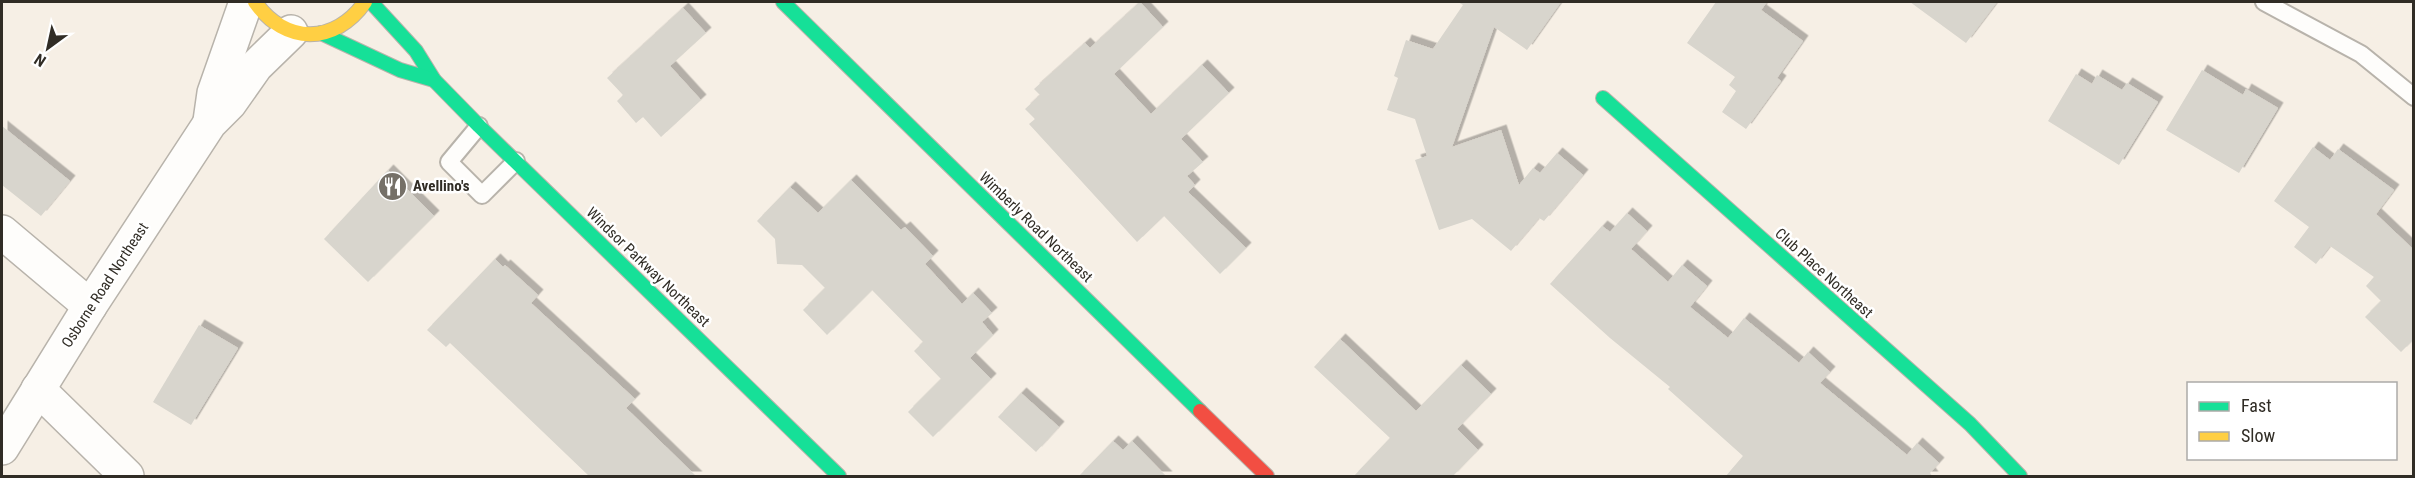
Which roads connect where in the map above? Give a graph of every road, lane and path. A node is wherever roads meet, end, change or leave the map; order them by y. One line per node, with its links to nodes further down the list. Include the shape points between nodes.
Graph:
1 (246, 2): 11 (street, Osborne Road Northeast, via 214,93)
2 (255, 2): 7 (street, Windsor Parkway Northeast, via 272,23)
3 (365, 2): 7 (street, via 350,21 332,31)
4 (370, 2): 8 (street, Windsor Parkway Northeast, via 416,51)
5 (783, 2): 20 (street, Wimberly Road Northeast)
6 (2264, 2): 9 (lane, via 2361,54)
7 (306, 33): 8 (street, Windsor Parkway Northeast); 11 (street, Osborne Road Northeast, via 256,66 230,103)
8 (434, 80): 12 (street, Windsor Parkway Northeast)
9 (2414, 97)
10 (1603, 98): 21 (street, Club Place Northeast, via 1970,424)
11 (210, 123): 15 (street, Osborne Road Northeast)
12 (479, 126): 13 (street, Windsor Parkway Northeast); 13 (lane, via 449,162 482,195)
13 (516, 161): 19 (street, Windsor Parkway Northeast)
14 (2, 232): 15 (street)
15 (90, 306): 16 (street, Osborne Road Northeast)
16 (38, 389): 17 (street, Osborne Road Northeast); 18 (street)
17 (2, 448)
18 (127, 477)
19 (839, 477)
20 (1267, 477)
21 (2020, 477)

